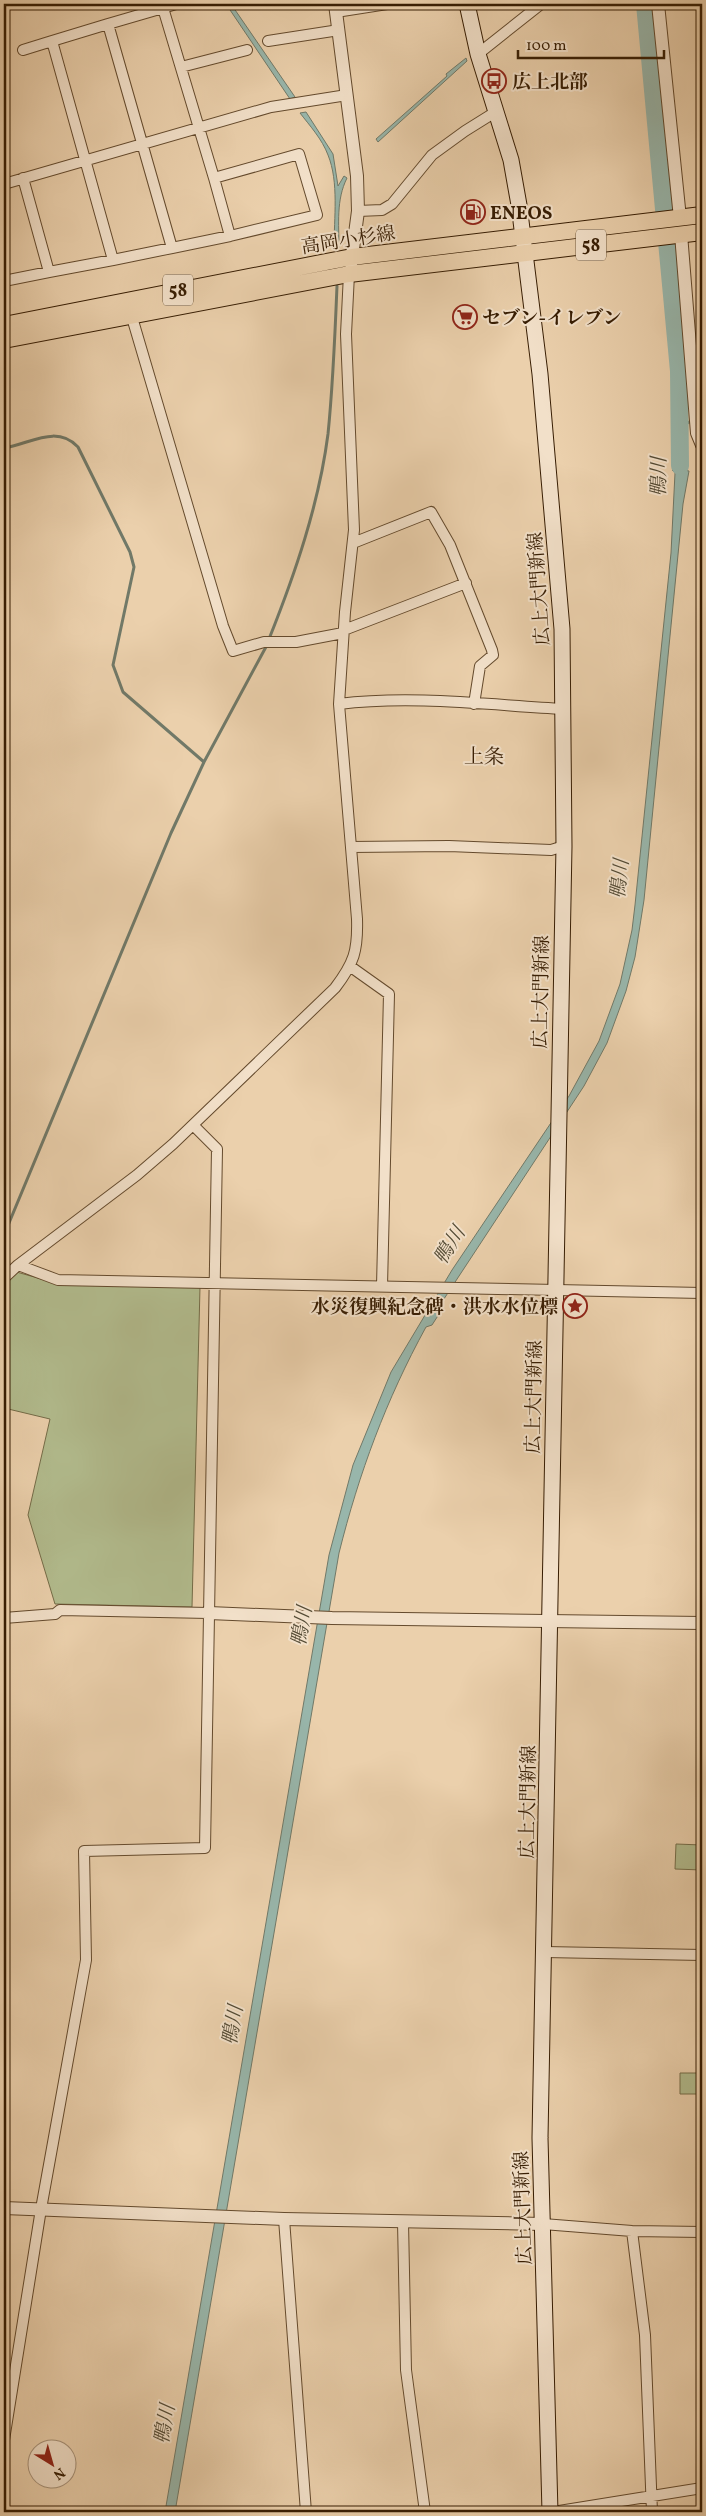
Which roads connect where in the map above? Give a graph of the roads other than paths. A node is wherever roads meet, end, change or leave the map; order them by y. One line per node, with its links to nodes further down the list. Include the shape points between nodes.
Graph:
1 (176, 4): 6 (street)
2 (388, 4): 7 (street)
3 (467, 4): 14 (main road, 広上大門新線)
4 (541, 4): 14 (street)
5 (658, 4): 26 (street)
6 (163, 8): 8 (street); 15 (street)
7 (336, 8): 9 (street)
8 (108, 24): 11 (street); 19 (street)
9 (339, 30): 10 (street); 16 (street)
10 (268, 41)
11 (52, 42): 12 (street); 20 (street)
12 (23, 50)
13 (247, 50): 15 (street)
14 (478, 54): 17 (main road, 広上大門新線)
15 (181, 67): 18 (street)
16 (347, 95): 18 (street, via 271,107); 24 (street)
17 (498, 111): 24 (street, via 432,155 392,204 382,210); 30 (main road, 広上大門新線, via 511,160)
18 (199, 128): 19 (street); 22 (street)
19 (142, 143): 20 (street); 31 (street)
20 (85, 160): 21 (street); 34 (street)
21 (23, 178): 23 (street); 35 (street)
22 (214, 178): 29 (street); 29 (street, via 299,154 317,215)
23 (4, 184)
24 (358, 212): 33 (street)
25 (702, 215): 26 (main road, 高岡小杉線 / 58)
26 (678, 226): 27 (main road, 高岡小杉線 / 58); 28 (main road, 高岡小杉線 / 58); 41 (street, via 697,433)
27 (654, 229): 30 (main road, 高岡小杉線 / 58); 32 (main road, 高岡小杉線 / 58)
28 (702, 232)
29 (230, 236): 31 (street)
30 (524, 237): 32 (main road, 広上大門新線); 33 (main road, 高岡小杉線 / 58)
31 (172, 248): 34 (street)
32 (526, 253): 36 (main road, 高岡小杉線 / 58); 47 (main road, 広上大門新線, via 562,629)
33 (352, 257): 36 (street); 39 (main road, 高岡小杉線 / 58)
34 (113, 260): 35 (street)
35 (49, 272): 37 (street)
36 (349, 274): 38 (main road, 高岡小杉線 / 58); 42 (street, via 346,334)
37 (4, 281)
38 (130, 314): 40 (main road, 高岡小杉線 / 58); 44 (street, via 233,651 264,642 296,642)
39 (4, 325)
40 (4, 340)
41 (702, 445)
42 (353, 544): 43 (street, via 431,512); 44 (street)
43 (466, 583): 44 (street); 46 (street, via 492,655 480,666)
44 (343, 632): 45 (street)
45 (339, 704): 46 (street, via 368,701); 49 (street)
46 (474, 704): 47 (street)
47 (564, 709): 48 (main road, 広上大門新線)
48 (564, 846): 49 (street, via 551,850); 56 (main road, 広上大門新線)
49 (351, 847): 50 (street, via 357,940)
50 (351, 967): 51 (street, via 335,988); 55 (street, via 389,994)
51 (193, 1125): 52 (street, via 137,1175); 54 (street, via 217,1149)
52 (18, 1265): 53 (street); 54 (street, via 58,1280)
53 (4, 1278)
54 (214, 1284): 55 (street); 58 (street)
55 (382, 1286): 56 (street)
56 (555, 1290): 57 (street); 60 (main road, 広上大門新線)
57 (702, 1293)
58 (209, 1613): 59 (street, via 60,1610 55,1614); 60 (street, via 314,1618); 65 (street, via 205,1848 84,1851 86,1960)
59 (4, 1618)
60 (549, 1621): 61 (street); 62 (main road, 広上大門新線)
61 (702, 1623)
62 (545, 1952): 63 (street); 68 (main road, 広上大門新線, via 540,2138)
63 (702, 1955)
64 (4, 2208): 65 (street)
65 (41, 2209): 66 (street); 71 (street)
66 (284, 2218): 67 (street); 74 (street)
67 (403, 2222): 68 (street); 75 (street, via 404,2340 409,2403)
68 (543, 2224): 69 (street); 76 (main road, 広上大門新線)
69 (632, 2231): 70 (street); 73 (street, via 645,2335)
70 (702, 2232)
71 (4, 2440)
72 (702, 2488): 73 (street)
73 (652, 2497): 76 (street); 77 (street)
74 (306, 2512)
75 (425, 2512)
76 (552, 2512)
77 (652, 2512)

